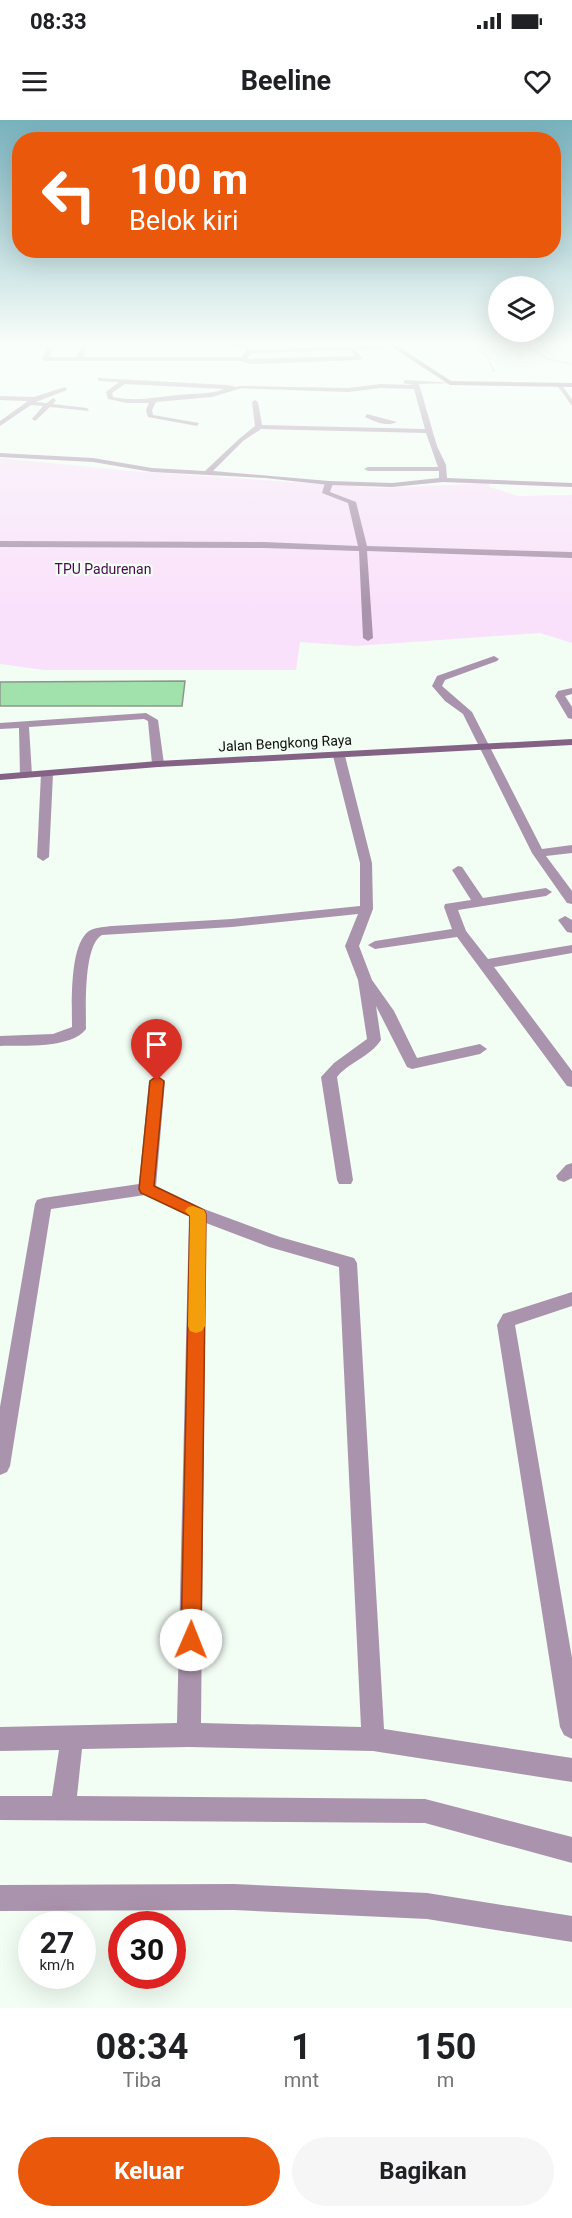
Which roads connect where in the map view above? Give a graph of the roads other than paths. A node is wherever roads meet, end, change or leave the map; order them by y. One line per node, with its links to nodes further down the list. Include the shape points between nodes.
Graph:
1 (253, 431): 10 (street)
2 (307, 431): 6 (street)
3 (386, 431): 5 (street)
4 (429, 431): 9 (street)
5 (399, 436)
6 (302, 437)
7 (0, 455): 10 (street, via 93,460 152,470)
8 (368, 469): 9 (street)
9 (441, 469): 11 (street)
10 (207, 473): 12 (street)
11 (443, 480): 12 (street, via 392,485); 13 (street)
12 (329, 483): 15 (street, via 326,494 352,502)
13 (572, 485)
14 (0, 544): 15 (street)
15 (363, 547): 16 (street); 17 (street)
16 (572, 555)
17 (368, 638)
18 (494, 659): 24 (street, via 441,678 437,686 467,712)
19 (572, 691): 20 (street, via 560,696)
20 (572, 716)
21 (24, 724): 22 (street); 26 (street, via 146,716 153,720); 28 (street)
22 (0, 726)
23 (572, 742): 24 (street, Jalan Bengkong Raya)
24 (484, 748): 25 (street, Jalan Bengkong Raya); 31 (street)
25 (339, 756): 26 (street, Jalan Bengkong Raya); 37 (street, via 366,863)
26 (158, 764): 27 (street, Jalan Bengkong Raya)
27 (47, 774): 28 (street, Jalan Bengkong Raya); 32 (street)
28 (26, 775): 29 (street, Jalan Bengkong Raya)
29 (0, 777)
30 (572, 849): 31 (street)
31 (538, 853): 35 (street)
32 (43, 857)
33 (458, 870): 36 (street)
34 (546, 892): 36 (street)
35 (572, 900)
36 (479, 902): 38 (street, via 450,907)
37 (366, 909): 42 (street, via 352,946); 43 (street, via 215,926 94,933 79,979 79,1029 63,1038)
38 (460, 932): 39 (street); 41 (street)
39 (375, 945)
40 (572, 949): 41 (street)
41 (485, 964): 46 (street)
42 (365, 980): 44 (street, via 387,1011 412,1064); 47 (street, via 374,1040 367,1050 335,1067 329,1077)
43 (0, 1041)
44 (480, 1049)
45 (157, 1081): 48 (street)
46 (572, 1082)
47 (345, 1180)
48 (147, 1189): 49 (street); 51 (street, via 43,1204)
49 (198, 1214): 53 (street); 56 (street, via 348,1263)
50 (572, 1299): 52 (street, via 509,1319 506,1325)
51 (0, 1466)
52 (572, 1727)
53 (189, 1735): 54 (street); 56 (street)
54 (72, 1738): 55 (street); 58 (street)
55 (0, 1739)
56 (373, 1739): 57 (street)
57 (572, 1770)
58 (63, 1807): 59 (street); 60 (street, via 425,1811)
59 (0, 1808)
60 (572, 1850)
61 (0, 1898): 62 (street, via 234,1897 427,1906)
62 (572, 1929)

